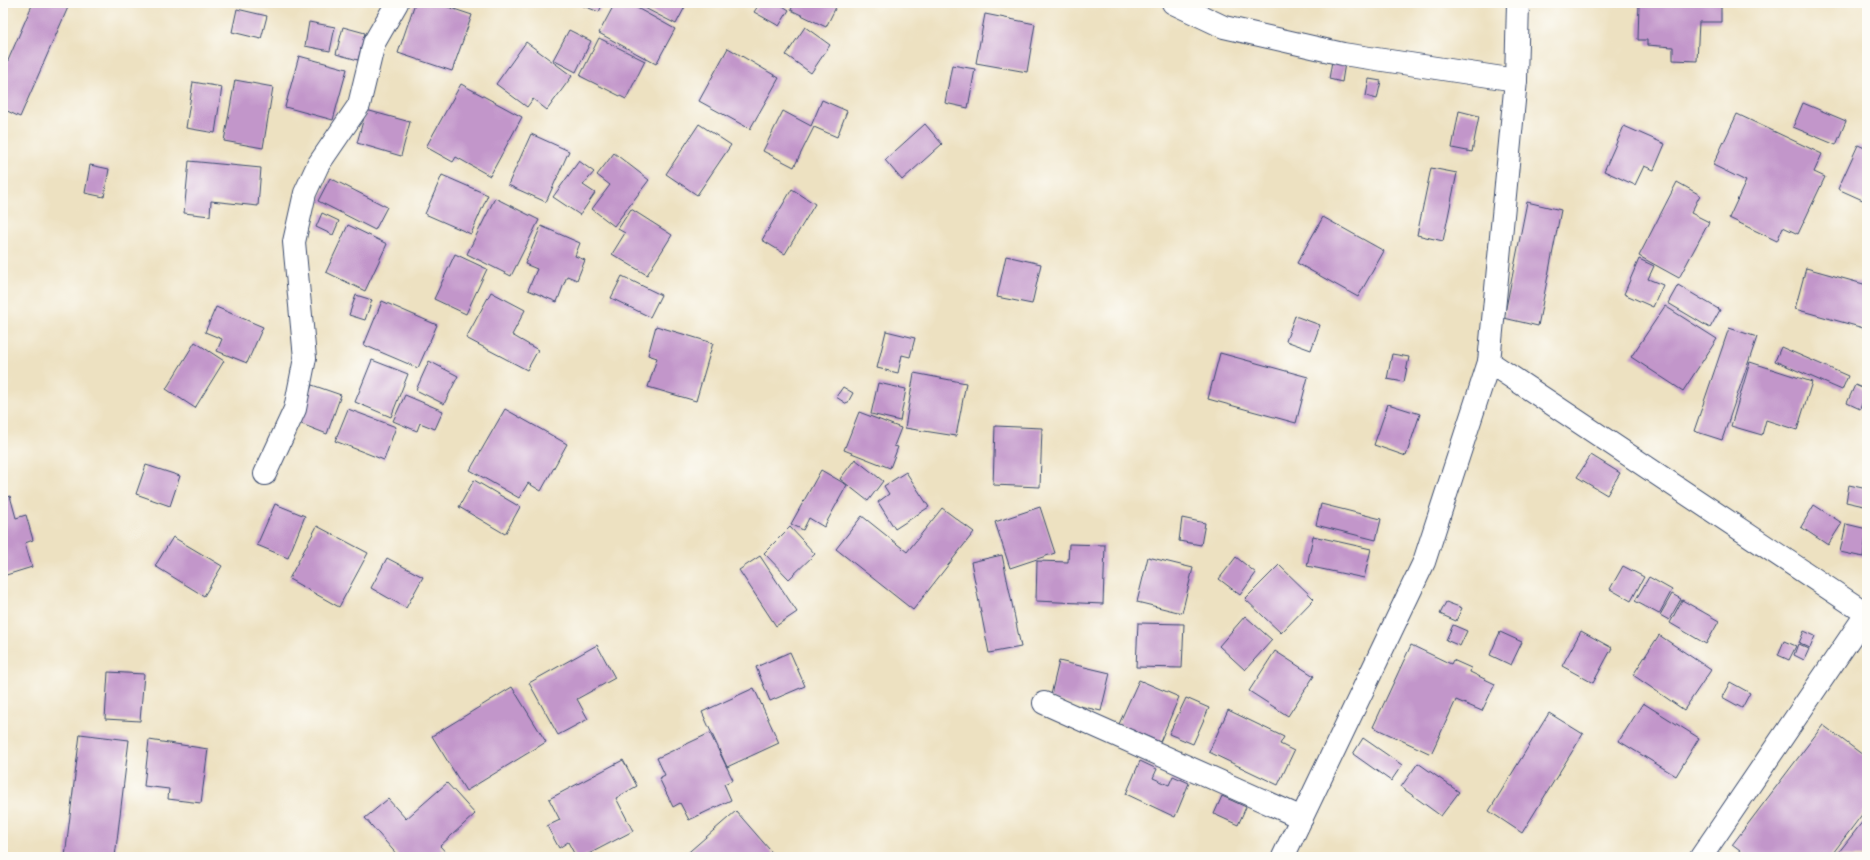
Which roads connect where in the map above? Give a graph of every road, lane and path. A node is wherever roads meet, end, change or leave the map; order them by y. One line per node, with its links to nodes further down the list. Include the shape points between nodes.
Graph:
1 (397, 3): 6 (street, via 374,43 358,105 318,164 305,193 294,242 305,358 295,409)
2 (1173, 3): 4 (street, via 1224,28 1335,52)
3 (1518, 3): 4 (street)
4 (1516, 80): 5 (street)
5 (1489, 362): 7 (street); 9 (street, via 1424,562)
6 (265, 474)
7 (1867, 614): 11 (street)
8 (1044, 703): 9 (street)
9 (1302, 818): 10 (street)
10 (1283, 857)
11 (1701, 857)

